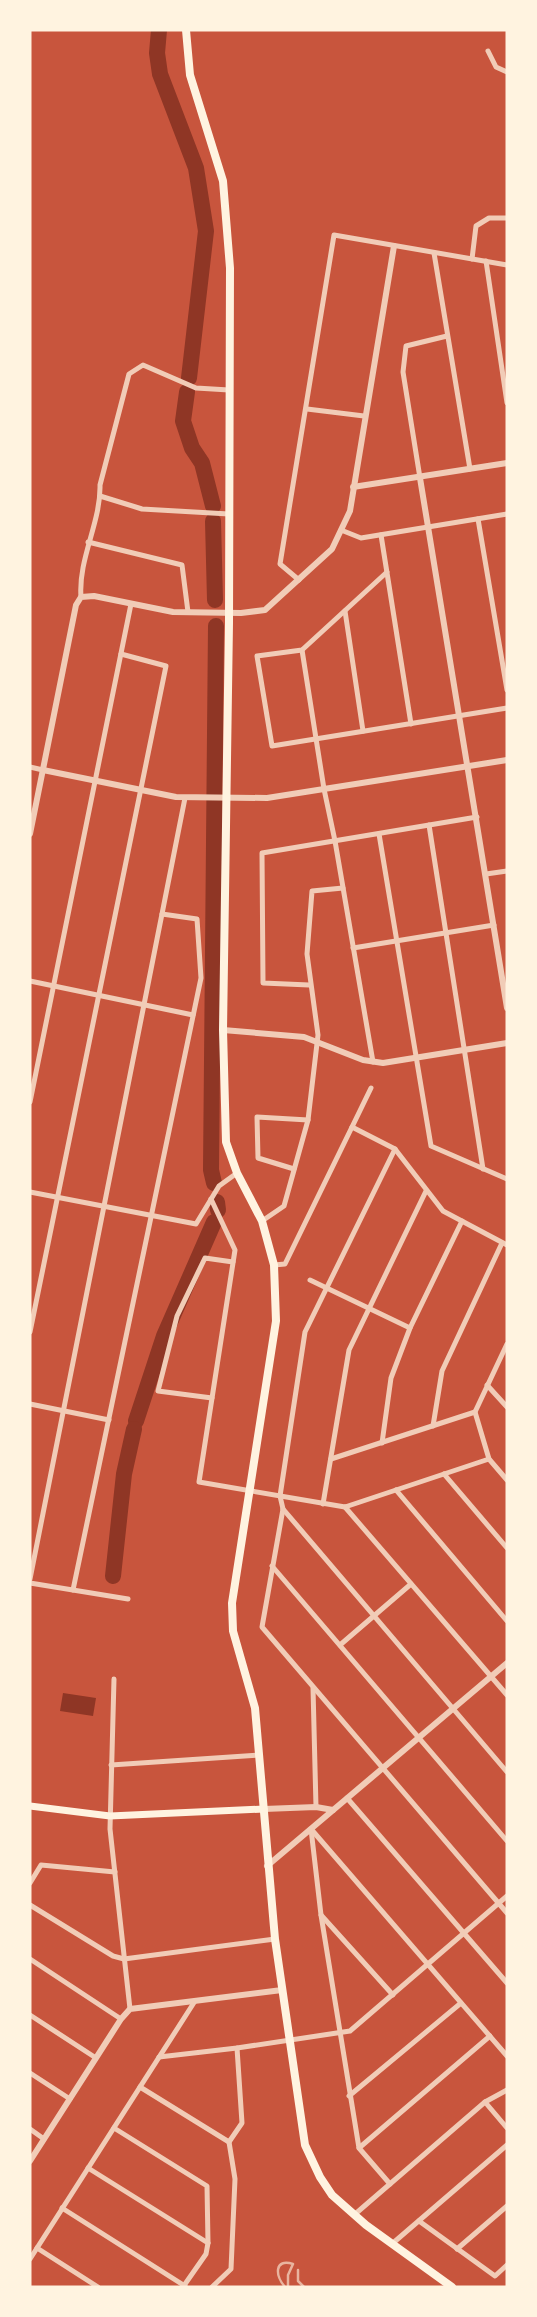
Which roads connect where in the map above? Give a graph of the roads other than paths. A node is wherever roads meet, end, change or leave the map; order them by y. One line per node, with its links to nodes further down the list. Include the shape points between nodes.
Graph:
1 (186, 30): 11 (highway, via 190,75 223,181 230,268)
2 (488, 51): 3 (street, via 496,67)
3 (507, 72)
4 (507, 218): 7 (street, via 489,218 476,226)
5 (394, 246): 6 (street); 13 (street, via 334,235); 14 (street)
6 (434, 253): 7 (street); 10 (street)
7 (472, 259): 8 (street)
8 (486, 261): 9 (street); 12 (street)
9 (507, 265)
10 (447, 337): 16 (street); 17 (street, via 407,346 403,360)
11 (229, 390): 19 (street, via 196,388 143,365 129,374); 20 (highway)
12 (507, 402)
13 (307, 409): 14 (street); 28 (street, via 280,564)
14 (364, 416): 18 (street)
15 (507, 463): 16 (street)
16 (470, 469): 17 (street)
17 (420, 478): 18 (street); 23 (street)
18 (353, 487): 24 (street, via 350,511)
19 (100, 496): 20 (street, via 142,509); 26 (street)
20 (229, 514): 33 (highway)
21 (507, 514): 22 (street)
22 (478, 519): 23 (street); 36 (street)
23 (428, 527): 25 (street); 38 (street)
24 (341, 530): 25 (street, via 361,538); 28 (street, via 332,549)
25 (381, 535): 27 (street)
26 (88, 542): 29 (street); 32 (street, via 182,565)
27 (387, 572): 31 (street); 39 (street)
28 (299, 580): 33 (street, via 265,610)
29 (81, 597): 30 (street); 45 (street)
30 (131, 604): 32 (street); 35 (street)
31 (345, 611): 34 (street); 40 (street)
32 (188, 612): 33 (street)
33 (228, 613): 70 (highway)
34 (302, 650): 41 (street); 41 (street, via 257,656 272,746)
35 (121, 654): 46 (street); 48 (street, via 166,666)
36 (507, 690)
37 (507, 708): 38 (street)
38 (460, 716): 39 (street); 43 (street)
39 (411, 723): 40 (street)
40 (363, 732): 41 (street)
41 (318, 739): 47 (street)
42 (507, 760): 43 (street)
43 (467, 766): 47 (street); 50 (street)
44 (30, 767): 45 (street)
45 (43, 770): 46 (street); 52 (street)
46 (95, 780): 48 (street); 65 (street)
47 (324, 789): 49 (street, via 267,798); 54 (street)
48 (140, 790): 49 (street); 66 (street)
49 (186, 798): 58 (street)
50 (477, 817): 51 (street); 56 (street)
51 (429, 825): 53 (street); 60 (street)
52 (30, 834)
53 (379, 834): 54 (street); 61 (street)
54 (335, 841): 57 (street); 64 (street, via 262,853 263,983)
55 (507, 871): 56 (street)
56 (486, 874): 59 (street)
57 (343, 888): 62 (street); 64 (street, via 312,891)
58 (162, 914): 67 (street); 69 (street, via 197,919 201,978)
59 (494, 925): 60 (street); 68 (street)
60 (446, 933): 61 (street); 73 (street)
61 (397, 941): 62 (street); 74 (street)
62 (353, 948): 75 (street)
63 (30, 981): 65 (street)
64 (309, 985): 71 (street)
65 (53, 986): 66 (street); 77 (street)
66 (98, 996): 67 (street); 87 (street)
67 (144, 1005): 69 (street); 89 (street)
68 (507, 1008)
69 (193, 1015): 90 (street)
70 (223, 1030): 71 (street, via 292,1034); 83 (highway, via 226,1142)
71 (317, 1042): 75 (street); 78 (street)
72 (507, 1043): 73 (street)
73 (465, 1051): 74 (street); 82 (street)
74 (416, 1058): 75 (street); 82 (street, via 431,1146)
75 (373, 1062)
76 (371, 1088): 79 (street)
77 (30, 1102)
78 (308, 1120): 81 (street); 81 (street, via 257,1117 258,1158)
79 (352, 1127): 80 (street); 95 (street, via 285,1264)
80 (395, 1149): 85 (street); 97 (street)
81 (294, 1169): 91 (street, via 284,1206)
82 (483, 1169): 84 (street)
83 (237, 1173): 88 (street, via 219,1186); 91 (highway)
84 (507, 1179)
85 (426, 1191): 92 (street, via 443,1211); 98 (street)
86 (30, 1192): 87 (street)
87 (57, 1197): 89 (street); 100 (street)
88 (211, 1199): 90 (street, via 196,1224); 94 (street, via 235,1250)
89 (104, 1206): 90 (street); 106 (street)
90 (151, 1216): 108 (street)
91 (262, 1221): 95 (highway)
92 (461, 1221): 93 (street); 99 (street)
93 (505, 1244): 109 (street, via 442,1371)
94 (233, 1262): 103 (street); 103 (street, via 205,1258 177,1316 158,1391)
95 (274, 1265): 116 (highway, via 276,1321)
96 (310, 1280): 97 (street)
97 (327, 1288): 98 (street); 117 (street, via 306,1332)
98 (369, 1309): 99 (street); 111 (street, via 349,1350)
99 (410, 1328): 110 (street, via 391,1378)
100 (30, 1332)
101 (507, 1344): 102 (street)
102 (487, 1385): 105 (street); 107 (street)
103 (212, 1398): 116 (street, via 200,1482)
104 (30, 1404): 106 (street)
105 (507, 1407)
106 (63, 1411): 108 (street); 123 (street)
107 (475, 1412): 109 (street); 112 (street)
108 (109, 1420): 125 (street)
109 (433, 1426): 110 (street)
110 (383, 1443): 111 (street)
111 (331, 1459): 118 (street)
112 (489, 1459): 113 (street); 114 (street)
113 (444, 1474): 115 (street); 121 (street)
114 (507, 1480)
115 (396, 1490): 119 (street); 128 (street)
116 (250, 1491): 117 (street); 137 (highway, via 232,1612 255,1708)
117 (280, 1496): 118 (street); 120 (street)
118 (323, 1504): 119 (street)
119 (345, 1507): 124 (street)
120 (283, 1510): 122 (street); 127 (street)
121 (507, 1548)
122 (272, 1566): 129 (street); 133 (street, via 262,1627)
123 (30, 1581): 125 (street)
124 (411, 1584): 127 (street); 131 (street)
125 (73, 1590): 126 (street)
126 (128, 1599)
127 (374, 1616): 129 (street); 135 (street)
128 (507, 1621)
129 (340, 1645): 136 (street)
130 (507, 1663): 131 (street)
131 (490, 1676): 134 (street); 135 (street)
132 (114, 1679): 138 (street)
133 (313, 1686): 139 (street); 143 (street)
134 (507, 1695)
135 (453, 1708): 136 (street); 140 (street)
136 (419, 1737): 139 (street); 148 (street)
137 (259, 1755): 138 (street); 144 (highway)
138 (111, 1765): 146 (street)
139 (383, 1768): 141 (street); 153 (street)
140 (507, 1772)
141 (347, 1798): 145 (street); 157 (street)
142 (30, 1806): 146 (main road)
143 (316, 1807): 144 (street); 145 (street)
144 (264, 1809): 146 (main road); 149 (highway)
145 (333, 1810): 147 (street)
146 (110, 1816): 150 (street)
147 (311, 1829): 149 (street); 156 (street); 161 (street)
148 (507, 1841)
149 (267, 1866): 158 (highway)
150 (114, 1872): 151 (street, via 41,1866); 160 (street)
151 (30, 1883)
152 (507, 1896): 153 (street)
153 (499, 1903): 155 (street); 157 (street)
154 (30, 1905): 160 (street)
155 (507, 1913)
156 (321, 1915): 164 (street); 170 (street)
157 (464, 1933): 161 (street); 162 (street)
158 (275, 1939): 160 (street); 163 (highway)
159 (30, 1959): 169 (street)
160 (124, 1959): 167 (street)
161 (428, 1964): 164 (street); 166 (street)
162 (507, 1983)
163 (282, 1990): 165 (street); 172 (highway)
164 (393, 1995): 170 (street, via 351,2031)
165 (195, 2001): 167 (street); 175 (street)
166 (461, 2003): 171 (street); 180 (street)
167 (130, 2009): 169 (street)
168 (30, 2015): 176 (street)
169 (121, 2019): 176 (street)
170 (340, 2033): 172 (street); 180 (street)
171 (490, 2036): 174 (street); 189 (street)
172 (291, 2039): 173 (street); 195 (highway, via 305,2145 326,2186)
173 (237, 2048): 175 (street); 187 (street, via 243,2123)
174 (507, 2056)
175 (159, 2057): 178 (street)
176 (96, 2058): 181 (street)
177 (30, 2073): 181 (street)
178 (140, 2087): 184 (street); 187 (street)
179 (507, 2090): 182 (street)
180 (349, 2096): 189 (street)
181 (70, 2099): 186 (street)
182 (485, 2102): 183 (street); 192 (street)
183 (507, 2127)
184 (114, 2128): 191 (street); 197 (street, via 207,2186)
185 (30, 2129): 186 (street)
186 (44, 2138): 190 (street)
187 (229, 2142): 205 (street, via 235,2179 231,2269)
188 (507, 2146): 196 (street)
189 (359, 2148): 192 (street)
190 (30, 2161)
191 (88, 2168): 194 (street); 197 (street)
192 (390, 2184): 195 (street)
193 (507, 2206): 200 (street)
194 (62, 2208): 199 (street); 204 (street)
195 (354, 2215): 198 (highway)
196 (419, 2221): 198 (street); 200 (street)
197 (208, 2243): 204 (street, via 206,2254)
198 (393, 2244): 206 (highway)
199 (37, 2248): 201 (street); 203 (street)
200 (457, 2249): 202 (street, via 495,2276)
201 (30, 2259)
202 (507, 2265)
203 (99, 2287)
204 (184, 2287)
205 (212, 2287)
206 (452, 2287)

